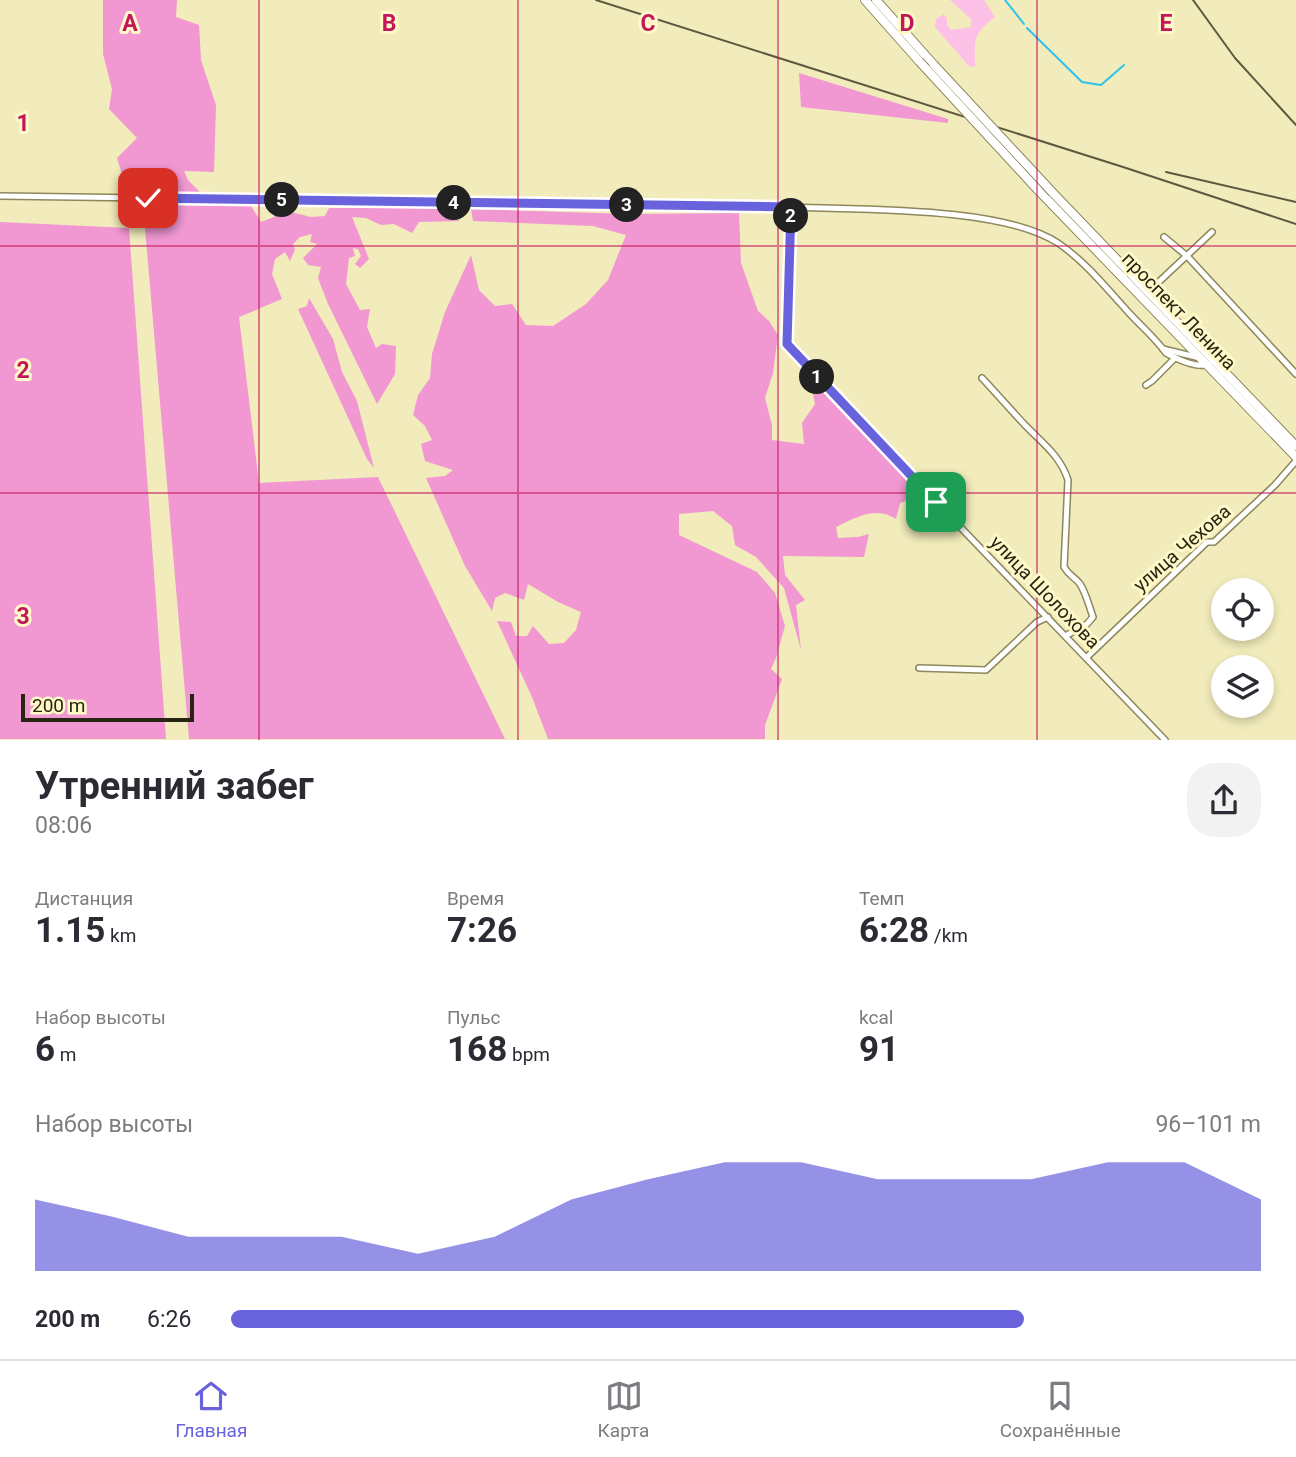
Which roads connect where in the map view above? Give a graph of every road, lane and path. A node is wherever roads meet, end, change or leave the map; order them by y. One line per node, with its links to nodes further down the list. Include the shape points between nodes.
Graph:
1 (865, 0): 9 (main road, проспект Ленина, bridge)
2 (876, 0): 8 (main road, проспект Ленина, bridge)
3 (0, 196): 4 (street)
4 (791, 207): 10 (street, via 937,214 1033,231 1077,258); 18 (street, улица Шолохова, via 787,344)
5 (1212, 232): 7 (street)
6 (1164, 237): 7 (street)
7 (1187, 256): 8 (street); 13 (street)
8 (1149, 292): 12 (main road, проспект Ленина)
9 (1179, 334): 10 (street, via 1177,347); 12 (main road, проспект Ленина)
10 (1165, 348): 11 (street); 12 (street)
11 (1175, 358): 12 (street, via 1203,367); 15 (street)
12 (1209, 361): 16 (main road, проспект Ленина); 17 (main road, проспект Ленина)
13 (1296, 374)
14 (982, 378): 19 (street, via 1065,470 1064,567 1081,585 1093,617)
15 (1146, 385)
16 (1296, 446)
17 (1296, 459): 20 (street, улица Чехова, via 1260,499 1214,542 1207,542)
18 (1048, 618): 19 (street, улица Шолохова); 21 (street, via 1037,622 986,670)
19 (1067, 635): 20 (street, улица Шолохова)
20 (1087, 657): 22 (street, улица Шолохова)
21 (919, 668)
22 (1165, 740)

